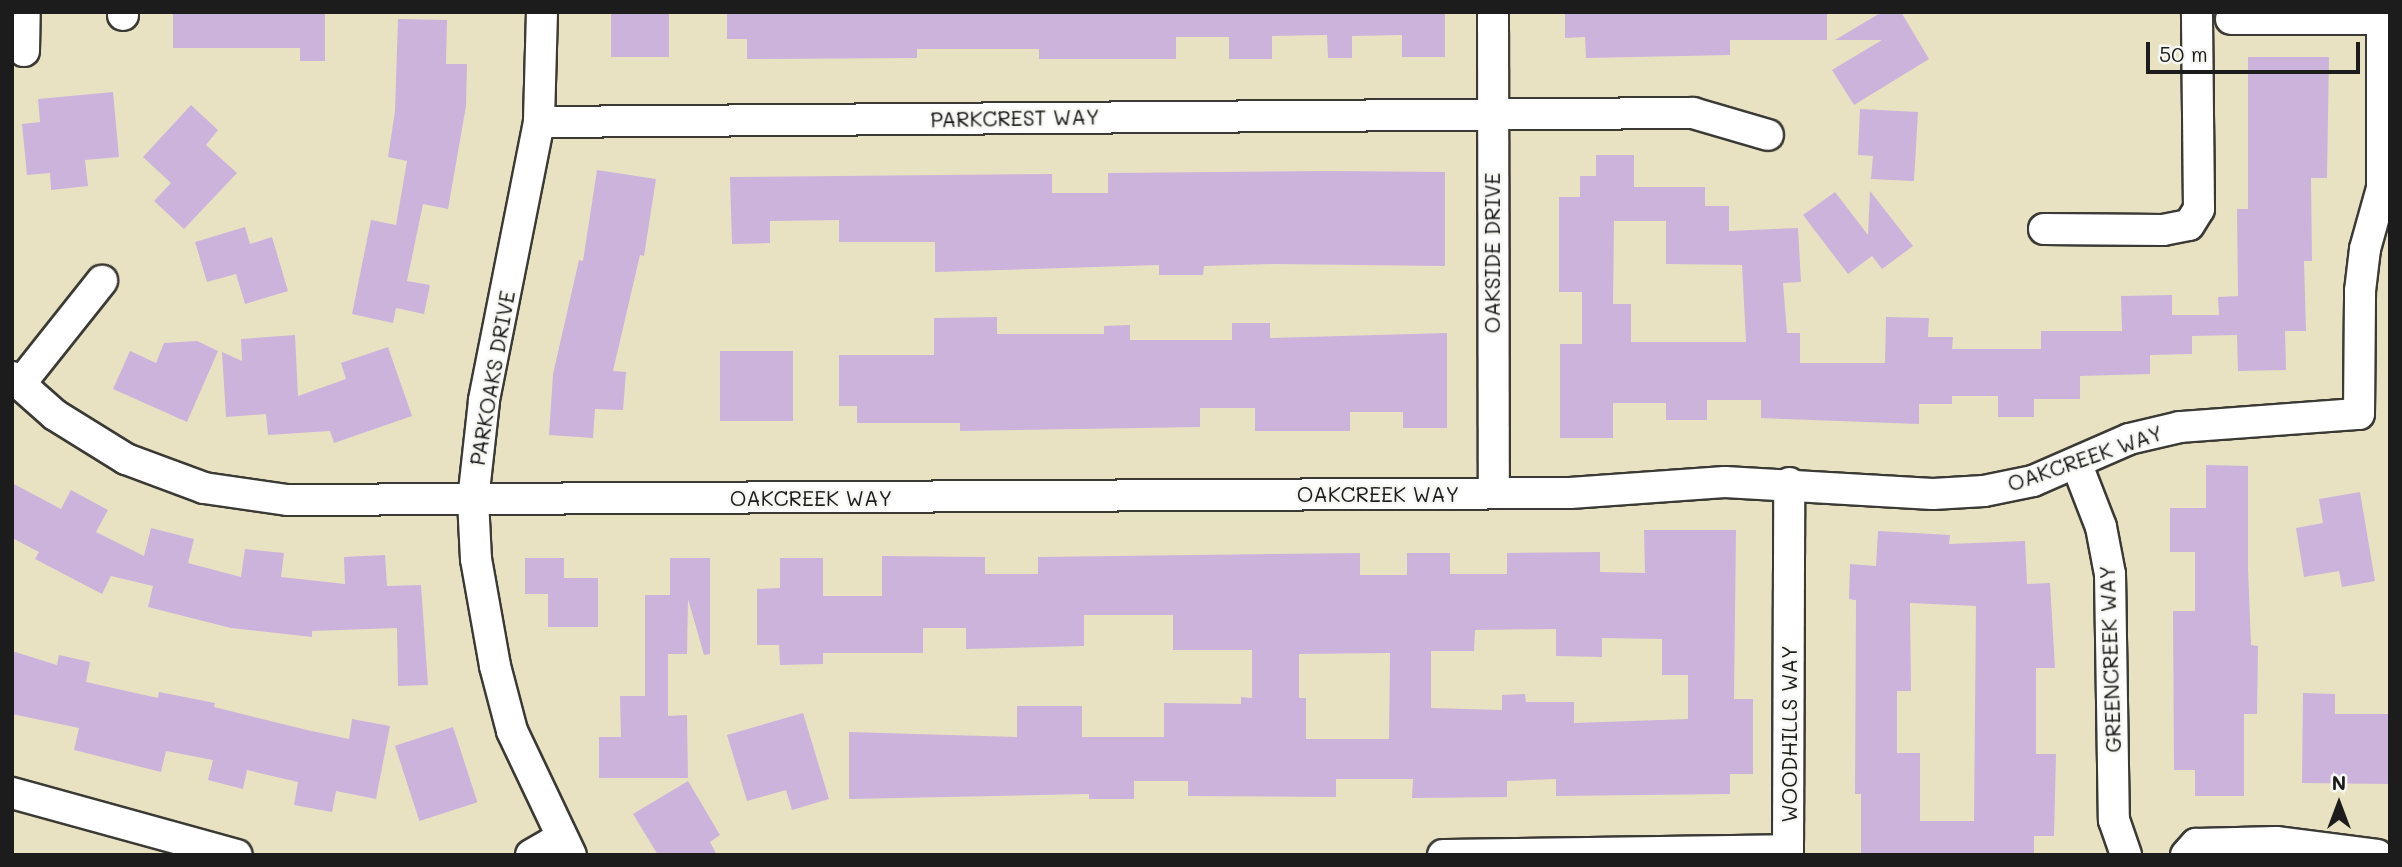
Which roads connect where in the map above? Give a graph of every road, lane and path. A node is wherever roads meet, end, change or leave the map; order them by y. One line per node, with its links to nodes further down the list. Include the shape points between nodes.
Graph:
1 (25, 12): 7 (street)
2 (542, 12): 9 (street, PARKOAKS DRIVE)
3 (1493, 12): 8 (street, OAKSIDE DRIVE)
4 (2197, 12): 11 (street, via 2199,209 2189,225 2162,230)
5 (2382, 16): 6 (street); 14 (street, OAKCREEK WAY, via 2382,188 2365,249 2360,291 2360,414 2180,427 2129,439)
6 (2231, 19)
7 (24, 51)
8 (1490, 114): 9 (street, PARKCREST WAY); 10 (street, PARKCREST WAY, via 1693,113); 16 (street, OAKSIDE DRIVE)
9 (539, 122): 17 (street, PARKOAKS DRIVE, via 484,401)
10 (1768, 135)
11 (2044, 229)
12 (102, 281): 13 (street)
13 (16, 381): 17 (street, OAKCREEK WAY, via 89,439 151,470 204,488 287,500)
14 (2077, 465): 15 (street, OAKCREEK WAY, via 2033,481 1946,494); 23 (street, GREENCREEK WAY, via 2101,527 2110,574 2114,820)
15 (1789, 483): 16 (street, OAKCREEK WAY); 22 (street, WOODHILLS WAY, via 1788,850)
16 (1494, 493): 17 (street, OAKCREEK WAY)
17 (473, 500): 19 (street, PARKOAKS DRIVE, via 477,559 495,666 512,730)
18 (12, 793): 20 (street)
19 (566, 846): 21 (street)
20 (237, 855)
21 (531, 855)
22 (1443, 855)
23 (2126, 855)
24 (2186, 855): 25 (street, via 2196,844 2276,842)
25 (2377, 855)

